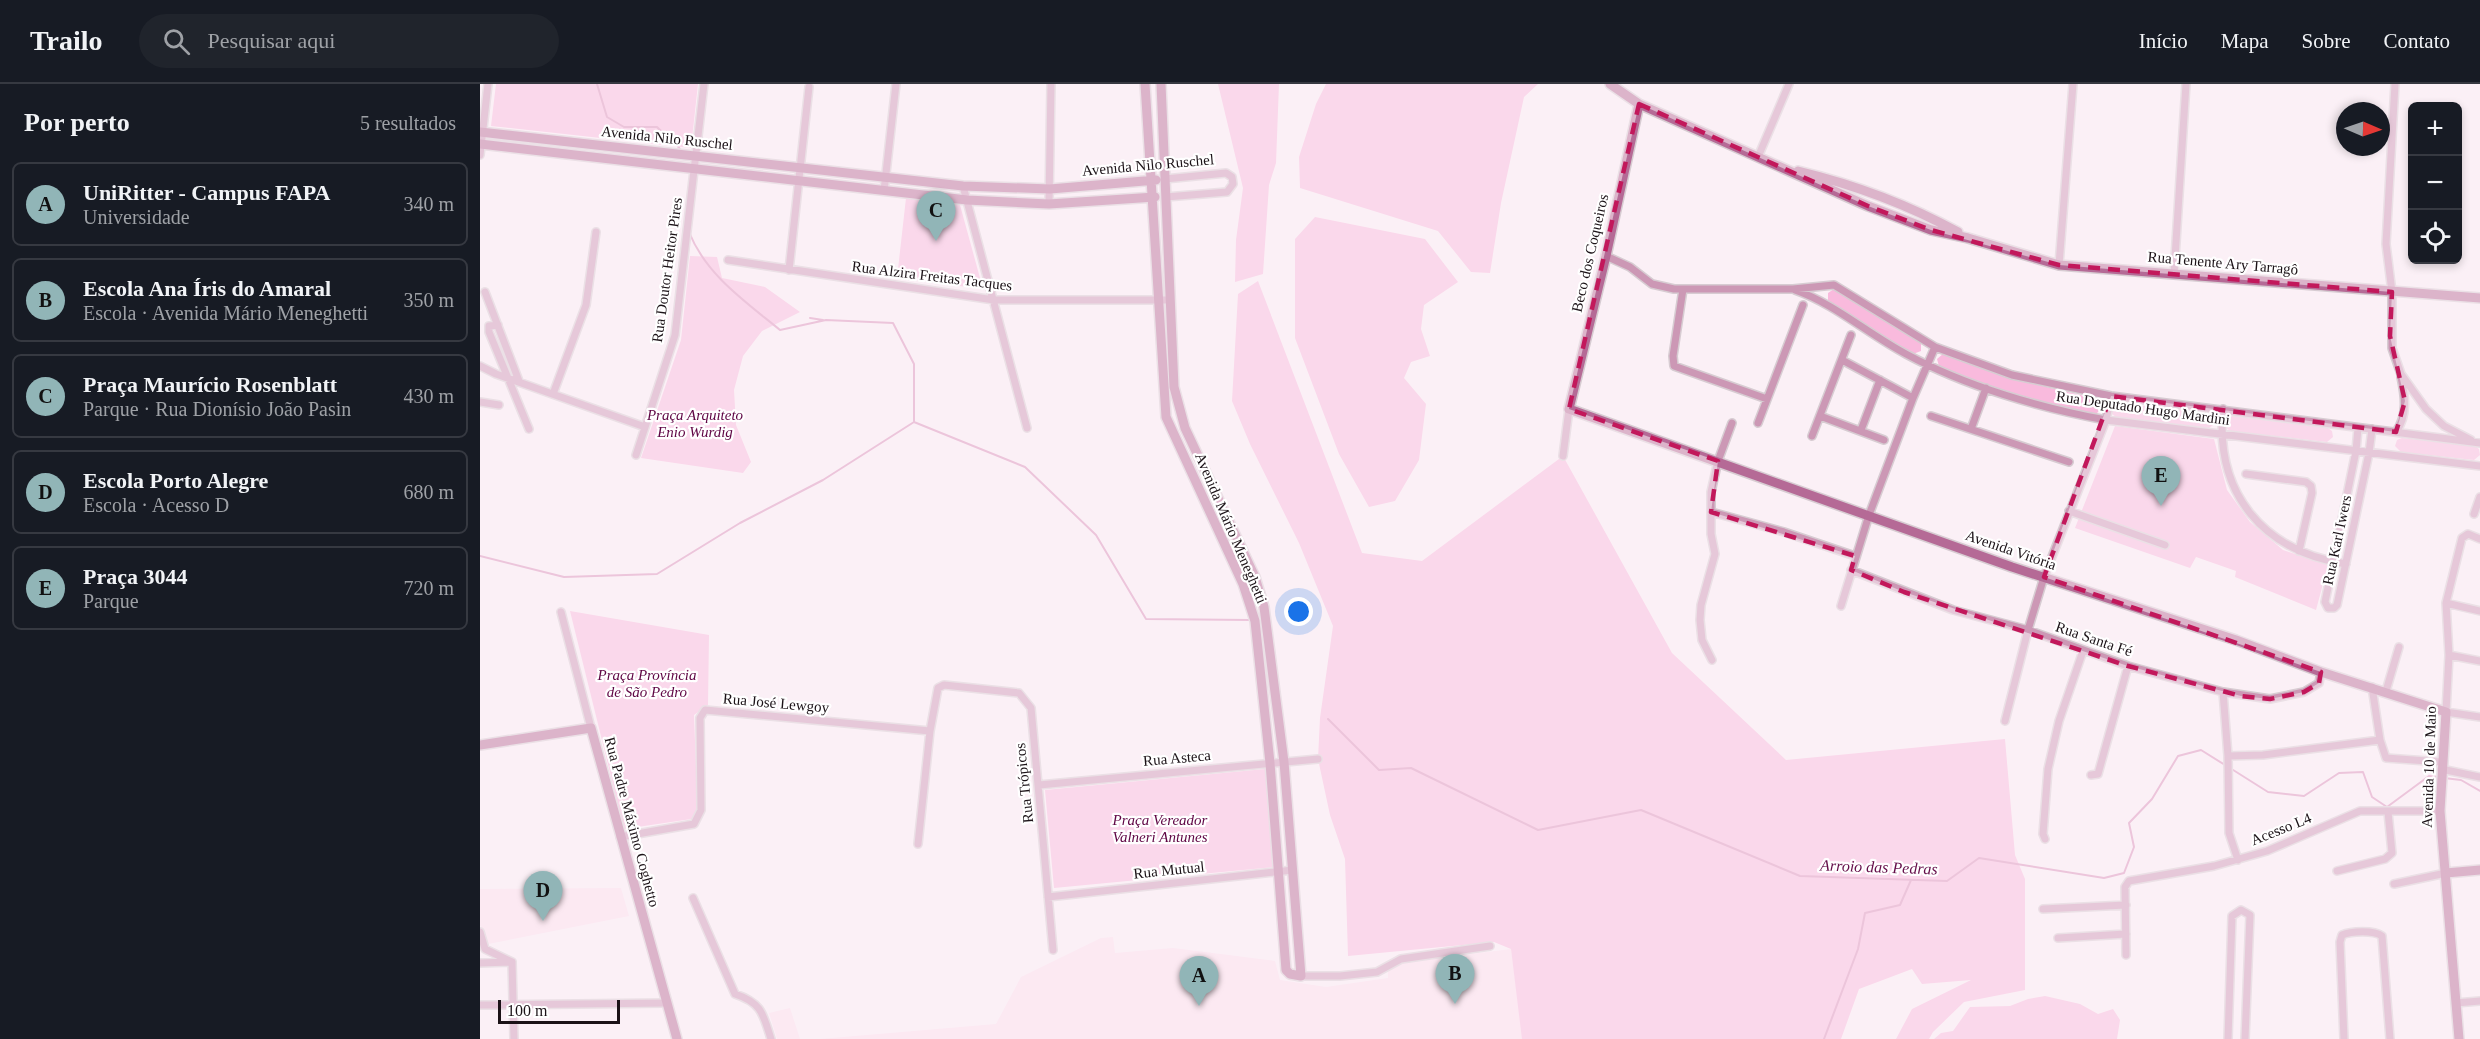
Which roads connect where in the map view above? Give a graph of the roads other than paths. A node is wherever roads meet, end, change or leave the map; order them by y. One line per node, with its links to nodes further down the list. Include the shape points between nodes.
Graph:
1 (489, 84): 14 (street)
2 (704, 84): 18 (street, Rua Doutor Heitor Pires)
3 (896, 84): 23 (street)
4 (1051, 84): 28 (street)
5 (1145, 84): 25 (street, Avenida Mário Meneghetti)
6 (1161, 84): 24 (street, Avenida Mário Meneghetti)
7 (1610, 84): 13 (street, Rua Tenente Ary Tarragô)
8 (1789, 84): 20 (street)
9 (2073, 84): 37 (street)
10 (2186, 84): 39 (street)
11 (2395, 84): 44 (street, via 2386,244)
12 (809, 87): 22 (street)
13 (1639, 104): 20 (street, Rua Tenente Ary Tarragô); 35 (street, Beco dos Coqueiros)
14 (481, 133): 15 (street); 16 (street, Avenida Nilo Ruschel)
15 (481, 144): 17 (street); 19 (street, Avenida Nilo Ruschel)
16 (594, 145): 18 (street, Avenida Nilo Ruschel); 19 (street)
17 (480, 155)
18 (695, 156): 21 (street, Rua Doutor Heitor Pires); 22 (street, Avenida Nilo Ruschel)
19 (593, 157): 21 (street, Avenida Nilo Ruschel)
20 (1758, 157): 37 (street, Rua Tenente Ary Tarragô, via 1931,230)
21 (694, 168): 26 (street, Avenida Nilo Ruschel); 77 (street, Rua Doutor Heitor Pires, via 675,335)
22 (801, 168): 23 (street, Avenida Nilo Ruschel); 26 (street)
23 (885, 178): 27 (street, Avenida Nilo Ruschel); 29 (street)
24 (1165, 179): 25 (street, Avenida Nilo Ruschel); 30 (street, Avenida Mário Meneghetti); 30 (street, Avenida Nilo Ruschel, via 1226,173 1233,184 1227,192)
25 (1150, 180): 28 (street, Avenida Nilo Ruschel); 31 (street, Avenida Mário Meneghetti)
26 (799, 181): 29 (street, Avenida Nilo Ruschel); 38 (street)
27 (963, 186): 28 (street, Avenida Nilo Ruschel); 32 (street)
28 (1050, 189): 33 (street)
29 (884, 191): 32 (street, Avenida Nilo Ruschel)
30 (1166, 197): 31 (street, Avenida Nilo Ruschel); 47 (street, Avenida Mário Meneghetti)
31 (1151, 198): 33 (street, Avenida Nilo Ruschel); 48 (street, Avenida Mário Meneghetti)
32 (967, 200): 33 (street, Avenida Nilo Ruschel); 46 (street)
33 (1049, 204)
34 (596, 232): 62 (street, via 586,305)
35 (1606, 256): 41 (street, Rua Deputado Hugo Mardini, via 1630,267 1652,284); 68 (street, Beco dos Coqueiros)
36 (728, 260): 38 (street, Rua Alzira Freitas Tacques)
37 (2059, 265): 39 (street, Rua Tenente Ary Tarragô)
38 (789, 270): 46 (street, Rua Alzira Freitas Tacques)
39 (2174, 274): 44 (street, Rua Tenente Ary Tarragô)
40 (1831, 285): 42 (street, Rua Deputado Hugo Mardini); 49 (street, via 1822,292); 53 (street, Rua Deputado Hugo Mardini)
41 (1683, 289): 42 (street, Rua Deputado Hugo Mardini); 65 (street, via 1674,366)
42 (1793, 289): 49 (street, Rua Deputado Hugo Mardini)
43 (485, 292): 51 (street)
44 (2392, 292): 45 (street, Rua Tenente Ary Tarragô); 57 (street, via 2390,336)
45 (2480, 298)
46 (994, 300): 48 (street, Rua Alzira Freitas Tacques); 78 (street)
47 (1170, 300): 48 (street, Rua Alzira Freitas Tacques); 70 (street, Avenida Mário Meneghetti, via 1174,387)
48 (1157, 301): 73 (street, Avenida Mário Meneghetti)
49 (1824, 302): 55 (street, Rua Deputado Hugo Mardini, via 1875,337)
50 (1803, 305): 65 (street)
51 (498, 324): 58 (street, via 492,324 489,332); 59 (street)
52 (1851, 335): 54 (street)
53 (1935, 347): 55 (street); 63 (street, Rua Deputado Hugo Mardini, via 2013,375)
54 (1842, 360): 60 (street); 71 (street)
55 (1927, 364): 61 (street, Rua Deputado Hugo Mardini); 64 (street)
56 (480, 366): 58 (street)
57 (2401, 374): 84 (street, via 2405,401); 88 (street, via 2444,426)
58 (506, 377): 59 (street); 80 (street)
59 (519, 381): 62 (street)
60 (1880, 381): 64 (street); 83 (street)
61 (1986, 388): 74 (street, Rua Deputado Hugo Mardini, via 2050,410); 81 (street)
62 (553, 394): 77 (street)
63 (2111, 396): 69 (street, Rua Deputado Hugo Mardini); 74 (street)
64 (1913, 398): 103 (street)
65 (1767, 399): 76 (street)
66 (480, 402): 67 (street)
67 (499, 405)
68 (1569, 409): 92 (street); 93 (street, Avenida Vitória)
69 (2223, 410): 79 (street, Rua Deputado Hugo Mardini); 85 (street)
70 (1181, 414): 73 (street); 98 (street, Avenida Mário Meneghetti)
71 (1820, 416): 83 (street); 86 (street)
72 (1931, 416): 81 (street)
73 (1166, 417): 101 (street, Avenida Mário Meneghetti)
74 (2106, 420): 85 (street, Rua Deputado Hugo Mardini); 99 (street)
75 (1732, 423): 93 (street)
76 (1758, 423)
77 (645, 428): 91 (street, Rua Doutor Heitor Pires)
78 (1027, 428)
79 (2358, 428): 82 (street, Rua Deputado Hugo Mardini); 89 (street, Rua Karl Iwers)
80 (528, 429)
81 (1971, 429): 94 (street)
82 (2372, 429): 84 (street, Rua Deputado Hugo Mardini); 90 (street, Rua Karl Iwers)
83 (1861, 430): 87 (street)
84 (2396, 432): 88 (street, Rua Deputado Hugo Mardini)
85 (2221, 433): 89 (street, Rua Deputado Hugo Mardini); 106 (street, via 2240,501 2264,529)
86 (1812, 436)
87 (1884, 440)
88 (2479, 443)
89 (2356, 451): 90 (street, Rua Deputado Hugo Mardini); 108 (street, Rua Karl Iwers)
90 (2369, 453): 95 (street, Rua Deputado Hugo Mardini); 109 (street, Rua Karl Iwers)
91 (636, 455)
92 (1563, 456)
93 (1718, 461): 100 (street); 103 (street, Avenida Vitória)
94 (2069, 462)
95 (2480, 466)
96 (2246, 474): 106 (street, via 2309,483 2312,493)
97 (2480, 497): 102 (street)
98 (1223, 509): 101 (street); 114 (street, Avenida Mário Meneghetti, via 1255,577)
99 (2069, 511): 105 (street); 111 (street)
100 (1711, 512): 107 (street); 122 (street, via 1715,554 1700,620 1702,640)
101 (1211, 514): 115 (street, Avenida Mário Meneghetti)
102 (2474, 514)
103 (1869, 515): 107 (street); 111 (street, Avenida Vitória)
104 (2480, 539): 112 (street, Avenida 10 de Maio, via 2471,534 2462,538)
105 (2165, 545)
106 (2299, 551): 108 (street)
107 (1855, 556): 110 (street)
108 (2333, 562): 109 (street); 109 (street, Rua Karl Iwers, via 2325,602 2328,608 2337,605)
109 (2346, 564)
110 (1851, 570): 113 (street); 118 (street, Rua Santa Fé, via 1953,610)
111 (2044, 577): 118 (street); 125 (street, Avenida Vitória)
112 (2446, 603): 116 (street); 121 (street, Avenida 10 de Maio)
113 (1841, 606)
114 (1264, 607): 115 (street); 138 (street, Avenida Mário Meneghetti)
115 (1251, 610): 139 (street, Avenida Mário Meneghetti)
116 (2480, 611)
117 (561, 612): 132 (street, Rua Padre Máximo Coghetto)
118 (2028, 630): 120 (street, Rua Santa Fé); 131 (street)
119 (2399, 647): 127 (street)
120 (2083, 651): 124 (street, Rua Santa Fé); 147 (street, via 2059,721 2048,769)
121 (2449, 655): 123 (street); 129 (street, Avenida 10 de Maio)
122 (1712, 660)
123 (2480, 661)
124 (2128, 666): 128 (street, Rua Santa Fé); 141 (street, via 2098,774)
125 (2321, 672): 126 (street, Avenida Vitória); 128 (street, Rua Santa Fé, via 2319,683 2289,696 2258,699)
126 (2372, 687): 127 (street, Avenida Vitória); 134 (street)
127 (2386, 691): 129 (street, Avenida Vitória)
128 (2223, 692): 136 (street)
129 (2446, 712): 130 (street); 140 (street, Avenida 10 de Maio)
130 (2480, 717)
131 (2005, 722)
132 (591, 729): 135 (street); 146 (street, Rua Padre Máximo Coghetto)
133 (930, 731): 143 (street, Rua Trópicos, via 940,686 1019,693 1030,708); 146 (street, Rua José Lewgoy, via 705,710 700,718 699,818 694,824); 148 (street)
134 (2380, 740): 136 (street); 140 (street, via 2388,760)
135 (480, 745)
136 (2228, 756): 149 (street, via 2229,833)
137 (1318, 759): 138 (street, Rua Asteca)
138 (1284, 762): 139 (street, Rua Asteca); 150 (street, Avenida Mário Meneghetti)
139 (1270, 763): 143 (street, Rua Asteca); 153 (street, Avenida Mário Meneghetti)
140 (2441, 772): 142 (street); 144 (street, Avenida 10 de Maio)
141 (2091, 775)
142 (2480, 777)
143 (1039, 785): 156 (street, Rua Trópicos)
144 (2440, 811): 145 (street, Acesso L4); 154 (street, Avenida 10 de Maio)
145 (2388, 812): 149 (street, Acesso L4, via 2360,811); 152 (street, via 2392,853 2385,859)
146 (620, 837): 171 (street, Rua Padre Máximo Coghetto)
147 (2045, 839)
148 (918, 844)
149 (2238, 860): 158 (street, Acesso L4, via 2131,881 2125,887)
150 (1293, 870): 153 (street, Rua Mutual); 168 (street, Avenida Mário Meneghetti)
151 (2480, 870): 154 (street)
152 (2337, 871)
153 (1280, 872): 156 (street, Rua Mutual); 168 (street, Avenida Mário Meneghetti, via 1286,970)
154 (2446, 873): 155 (street); 172 (street, Avenida 10 de Maio)
155 (2394, 884)
156 (1048, 897): 164 (street, Rua Trópicos)
157 (693, 898): 176 (street, via 735,994 753,1000 764,1016)
158 (2126, 905): 159 (street); 161 (street)
159 (2043, 909)
160 (480, 932): 166 (street, via 485,949)
161 (2126, 934): 162 (street); 165 (street)
162 (2058, 938)
163 (1490, 946): 168 (street, via 1401,959 1377,972)
164 (1053, 950)
165 (2126, 955)
166 (512, 962): 167 (street); 170 (street)
167 (480, 963)
168 (1301, 976)
169 (2480, 1001): 172 (street)
170 (513, 1003): 171 (street); 173 (street); 174 (street)
171 (667, 1003): 175 (street, Rua Padre Máximo Coghetto)
172 (2456, 1003): 181 (street, Avenida 10 de Maio)
173 (480, 1005)
174 (514, 1039)
175 (677, 1039)
176 (771, 1039)
177 (2228, 1039): 178 (street, via 2232,916 2241,910 2250,915)
178 (2245, 1039)
179 (2344, 1039): 180 (street, via 2340,942 2346,933 2382,936)
180 (2390, 1039)
181 (2459, 1039)

